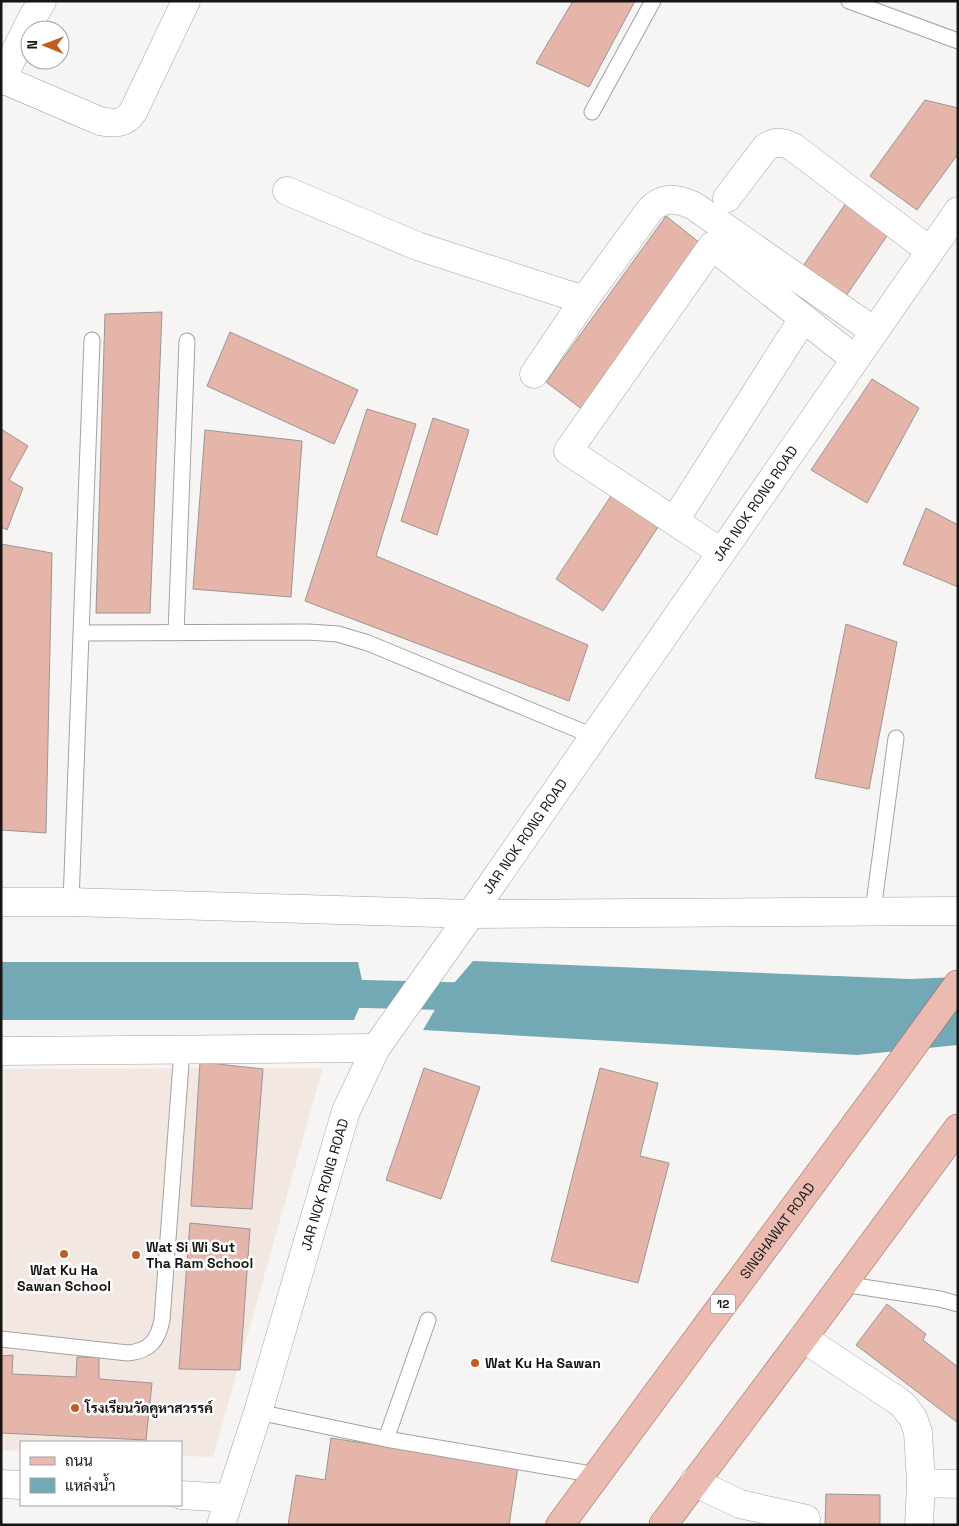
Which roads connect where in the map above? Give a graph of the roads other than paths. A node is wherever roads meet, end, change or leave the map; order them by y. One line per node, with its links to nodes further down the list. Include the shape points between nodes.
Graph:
1 (42, 1): 6 (street)
2 (186, 1): 6 (street, via 133,112 123,122 100,121)
3 (653, 1): 7 (lane)
4 (849, 1): 5 (lane)
5 (958, 41)
6 (2, 80)
7 (592, 112)
8 (287, 191): 12 (street, via 418,246)
9 (727, 198): 11 (street, via 766,147 784,143)
10 (958, 211): 11 (street, JAR NOK RONG ROAD)
11 (930, 251): 14 (street, JAR NOK RONG ROAD)
12 (584, 300): 14 (street, via 650,210 661,201 674,199 694,206); 18 (street)
13 (802, 319): 17 (street); 19 (street); 19 (street, via 712,246 568,451)
14 (874, 331): 17 (street, JAR NOK RONG ROAD)
15 (92, 340): 21 (lane)
16 (187, 341): 22 (lane)
17 (855, 359): 20 (street, JAR NOK RONG ROAD)
18 (534, 374)
19 (675, 520): 20 (street)
20 (721, 552): 23 (street, JAR NOK RONG ROAD)
21 (80, 633): 22 (lane); 26 (lane)
22 (176, 633): 23 (lane, via 308,632 349,637)
23 (593, 736): 29 (street, JAR NOK RONG ROAD)
24 (896, 738): 28 (lane)
25 (1, 902): 26 (street)
26 (71, 902): 29 (street)
27 (958, 910): 28 (street)
28 (873, 911): 29 (street)
29 (471, 914): 31 (street, JAR NOK RONG ROAD)
30 (958, 984): 42 (main road, SINGHAWAT ROAD / 12)
31 (376, 1048): 32 (street); 40 (street, JAR NOK RONG ROAD, via 346,1111)
32 (182, 1050): 33 (street); 39 (lane, via 162,1320 155,1339 148,1347 128,1353)
33 (1, 1051)
34 (958, 1128): 35 (main road)
35 (843, 1284): 36 (lane); 38 (main road)
36 (958, 1304)
37 (428, 1320): 41 (lane)
38 (804, 1338): 43 (main road); 44 (street, via 898,1401 909,1412 918,1432)
39 (1, 1340)
40 (258, 1412): 41 (lane); 49 (street, JAR NOK RONG ROAD)
41 (386, 1439): 42 (lane)
42 (597, 1475): 52 (main road, SINGHAWAT ROAD / 12)
43 (694, 1482): 50 (street, via 740,1504); 53 (main road)
44 (921, 1483): 46 (street); 54 (street)
45 (1, 1484): 47 (street)
46 (958, 1484)
47 (20, 1485)
48 (182, 1495): 49 (street)
49 (229, 1498): 51 (street, JAR NOK RONG ROAD)
50 (806, 1519)
51 (221, 1525)
52 (560, 1525)
53 (662, 1525)
54 (919, 1525)

